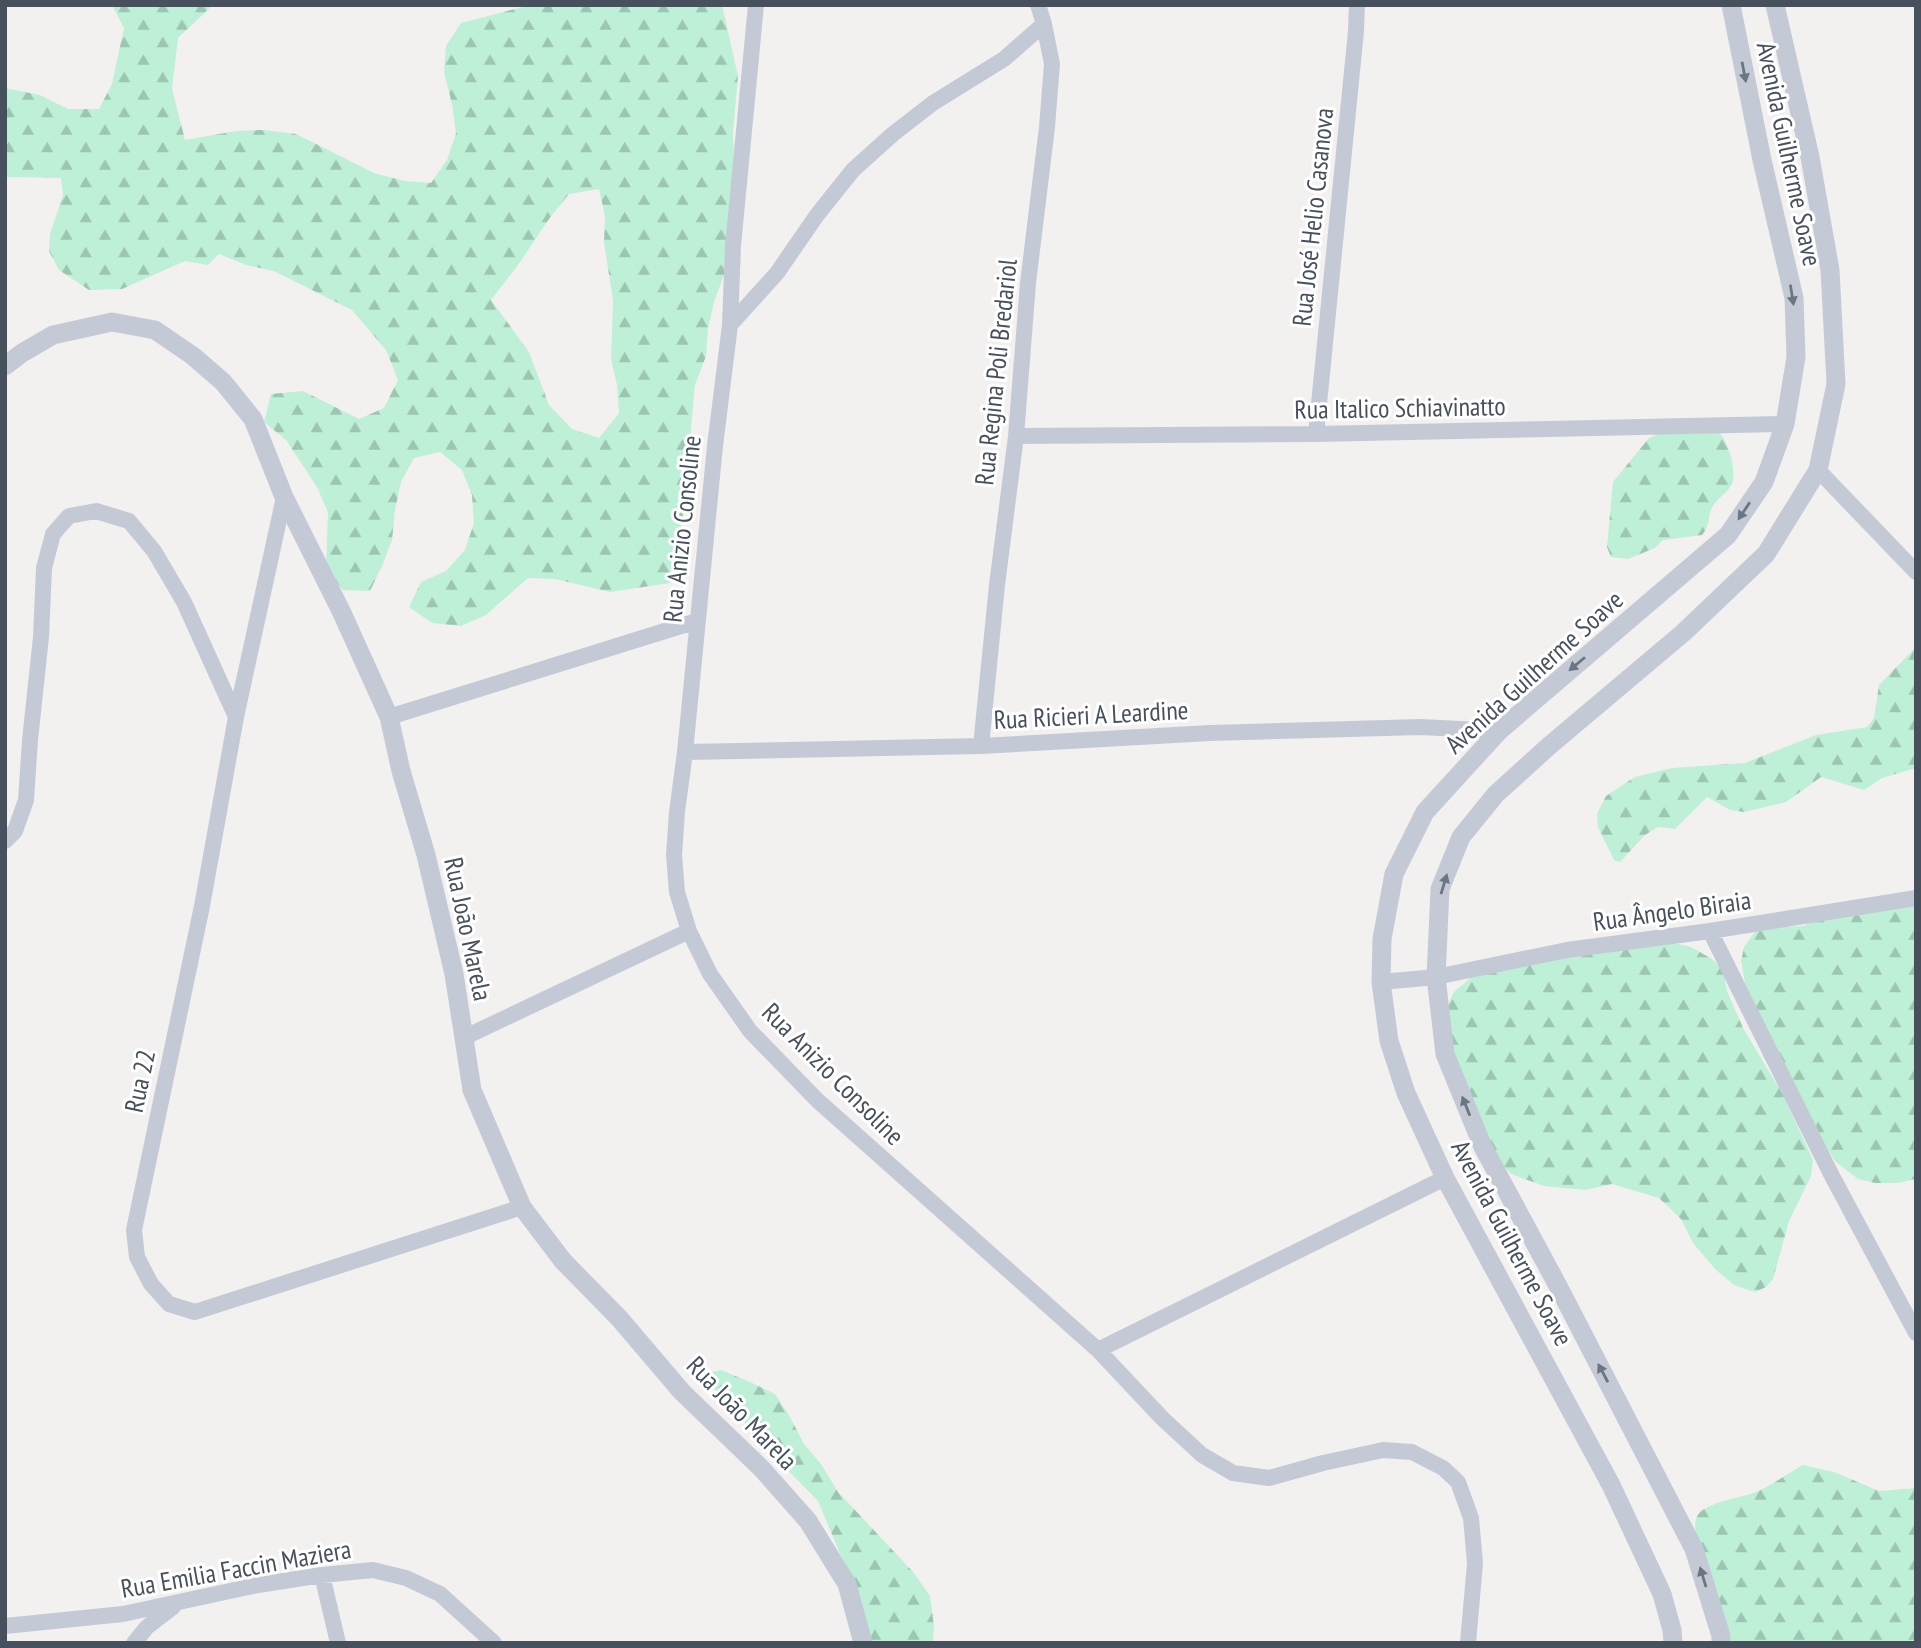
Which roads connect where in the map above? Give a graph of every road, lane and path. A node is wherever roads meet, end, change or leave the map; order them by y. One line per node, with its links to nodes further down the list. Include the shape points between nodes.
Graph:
1 (756, 5): 7 (street, Rua Anizio Consoline)
2 (1038, 5): 6 (street, Rua Regina Poli Bredariol)
3 (1357, 5): 10 (street, Rua José Helio Casanova)
4 (1731, 5): 9 (street, Avenida Guilherme Soave, one-way to 9, via 1794,298 1796,357)
5 (1775, 5): 12 (street, Avenida Guilherme Soave, via 1830,270 1836,384)
6 (1044, 24): 7 (street, via 1004,59 923,111 853,170 777,274); 11 (street, Rua Regina Poli Bredariol, via 1052,64)
7 (730, 325): 15 (street, Rua Anizio Consoline)
8 (5, 366): 13 (street, Rua João Marela, via 53,335 112,322 155,330 223,382 253,419)
9 (1785, 424): 10 (street, Rua Italico Schiavinatto); 18 (street, Avenida Guilherme Soave, one-way to 18, via 1764,482 1728,535)
10 (1316, 434): 11 (street, Rua Italico Schiavinatto)
11 (1016, 436): 19 (street, Rua Regina Poli Bredariol)
12 (1818, 470): 14 (street); 25 (street, Avenida Guilherme Soave, one-way to 12, via 1440,890 1461,837 1496,794 1683,633 1766,554)
13 (285, 497): 16 (street, Rua 22); 17 (street, Rua João Marela)
14 (1916, 572)
15 (697, 621): 17 (street); 20 (street, Rua Anizio Consoline)
16 (236, 717): 21 (street, via 184,603 154,551 129,522 96,511 69,516 53,534 44,568 26,800 15,831); 29 (street, Rua 22, via 202,906 134,1230 137,1257 151,1284 169,1304 195,1312)
17 (389, 717): 27 (street, Rua João Marela, via 454,974)
18 (1499, 731): 19 (street, Rua Ricieri A Leardine, via 1422,727 1210,733); 26 (street, Avenida Guilherme Soave, via 1424,812 1394,874 1382,939)
19 (981, 746): 20 (street, Rua Ricieri A Leardine)
20 (685, 752): 23 (street, Rua Anizio Consoline, via 674,855 677,892)
21 (5, 841)
22 (1916, 898): 24 (street, Rua Ângelo Biraia)
23 (689, 931): 27 (street); 31 (street, Rua Anizio Consoline, via 710,974 750,1031 941,1212)
24 (1710, 931): 25 (street, Rua Ângelo Biraia, via 1567,950); 30 (street)
25 (1436, 977): 26 (street, Rua Ângelo Biraia); 41 (street, Avenida Guilherme Soave, one-way to 25, via 1694,1549 1483,1146 1445,1054)
26 (1381, 982): 28 (street, Avenida Guilherme Soave, via 1389,1041 1406,1093)
27 (463, 1038): 29 (street, Rua João Marela, via 472,1090)
28 (1445, 1178): 31 (street); 40 (street, Avenida Guilherme Soave, via 1617,1498 1662,1594)
29 (522, 1207): 38 (street, Rua João Marela, via 563,1261 682,1392 808,1521 846,1584)
30 (1916, 1333)
31 (1098, 1350): 39 (street, Rua Anizio Consoline, via 1202,1455 1233,1473 1269,1478 1383,1450 1412,1452 1443,1468 1458,1482 1471,1518 1475,1563)
32 (322, 1575): 33 (street, Rua Emilia Faccin Maziera); 36 (street); 37 (street, Rua Emilia Faccin Maziera, via 373,1570 406,1578 440,1594)
33 (177, 1603): 34 (street, Rua Emilia Faccin Maziera, via 123,1614); 35 (street)
34 (5, 1626)
35 (134, 1643)
36 (338, 1643)
37 (495, 1643)
38 (863, 1643)
39 (1468, 1643)
40 (1673, 1643)
41 (1721, 1643)

